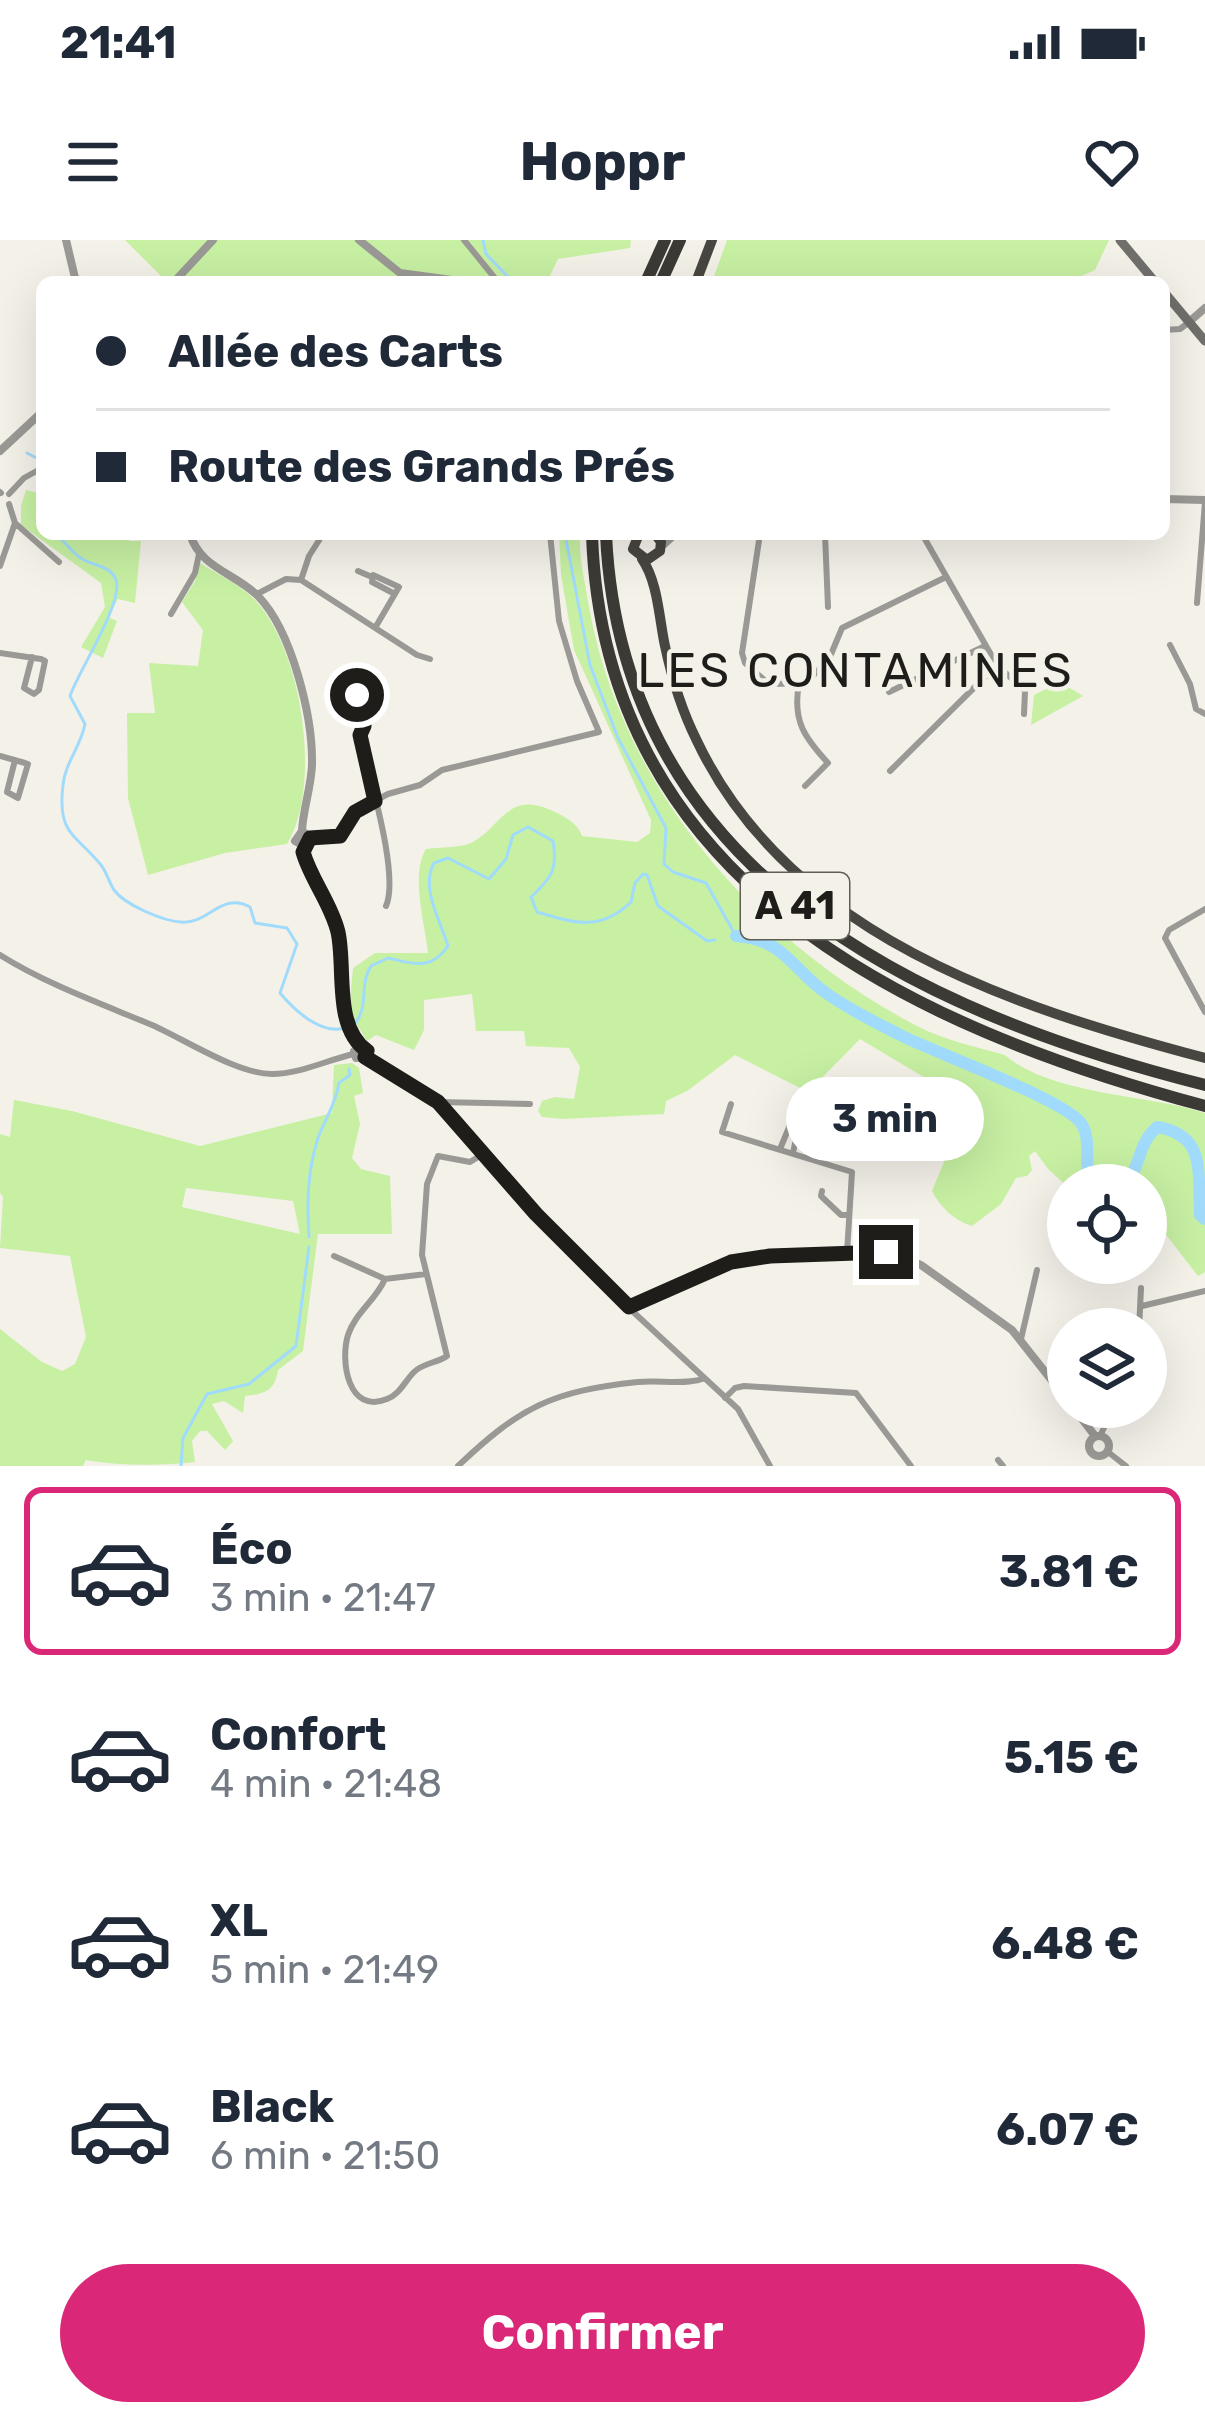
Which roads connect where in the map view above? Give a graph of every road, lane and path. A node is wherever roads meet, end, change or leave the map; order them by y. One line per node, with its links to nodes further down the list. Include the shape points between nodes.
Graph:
1 (66, 240): 9 (street)
2 (212, 240): 10 (street)
3 (359, 240): 11 (street)
4 (464, 240): 12 (street)
5 (665, 240): 13 (highway)
6 (680, 240): 14 (highway)
7 (712, 240): 15 (highway)
8 (1120, 240): 16 (main road)
9 (75, 276)
10 (179, 276)
11 (410, 276)
12 (493, 276)
13 (649, 276)
14 (664, 276)
15 (697, 276)
16 (1150, 276)
17 (1170, 299): 19 (main road)
18 (1205, 308): 19 (street)
19 (1189, 322): 20 (street); 21 (main road)
20 (1170, 329)
21 (1205, 341)
22 (36, 418): 23 (street)
23 (0, 451)
24 (36, 472): 25 (street)
25 (2, 493): 28 (street)
26 (1170, 499): 27 (street)
27 (1205, 501): 50 (street)
28 (5, 504): 29 (street)
29 (15, 524): 44 (street); 45 (street)
30 (193, 540): 42 (street)
31 (319, 540): 48 (street)
32 (551, 540): 69 (street, via 559,621 599,732 438,772)
33 (593, 540): 79 (highway, A 41, via 602,624 634,724 672,794 732,868 805,933 886,986 997,1039)
34 (607, 540): 77 (highway, A 41, via 618,633 654,734 700,808 771,886 844,941 935,992 1052,1040)
35 (637, 540): 43 (highway)
36 (656, 540): 41 (highway)
37 (670, 540): 41 (street)
38 (759, 540): 60 (street, via 743,659 769,684)
39 (825, 540): 51 (street)
40 (925, 540): 47 (street)
41 (659, 552): 43 (highway); 76 (highway, via 657,585 674,663 704,744 748,815 802,873 878,926 998,986)
42 (199, 554): 49 (street); 52 (street)
43 (641, 559): 76 (highway, via 676,689 704,755 748,824 803,881 862,923 991,988 1085,1025)
44 (59, 562)
45 (0, 566)
46 (358, 571): 53 (street, via 398,584)
47 (946, 577): 55 (street); 60 (street, via 842,628 826,663)
48 (301, 580): 49 (street); 53 (street)
49 (256, 595): 70 (street, via 283,637 308,718)
50 (1197, 603)
51 (829, 607)
52 (171, 614)
53 (375, 628): 58 (street)
54 (1169, 645): 64 (street)
55 (986, 646): 59 (street); 62 (street)
56 (0, 653): 57 (street)
57 (32, 657): 57 (street, via 24,688 34,694 45,665)
58 (430, 659)
59 (997, 665): 63 (street, via 1025,691); 67 (street)
60 (800, 684): 68 (street, via 805,739 828,764)
61 (360, 688): 69 (street, via 360,735)
62 (889, 692)
63 (1024, 714)
64 (1205, 714)
65 (0, 756): 66 (street)
66 (15, 760): 66 (street, via 28,766 18,798 8,792)
67 (890, 771)
68 (805, 786)
69 (375, 801): 70 (street, via 355,812 340,836); 71 (street)
70 (305, 838): 75 (street, via 306,861 338,933)
71 (386, 906)
72 (1205, 910): 74 (street, via 1165,938)
73 (0, 955): 75 (street, via 255,1071 294,1071)
74 (1205, 1012)
75 (357, 1050): 78 (street)
76 (1205, 1055)
77 (1205, 1085)
78 (438, 1102): 80 (street); 84 (street)
79 (1205, 1102)
80 (530, 1104)
81 (730, 1104): 82 (street, via 722,1132)
82 (780, 1149): 83 (street); 83 (street, via 790,1125 798,1129)
83 (793, 1153): 86 (street, via 852,1172)
84 (483, 1154): 90 (street, via 470,1162 435,1160 424,1222); 95 (street)
85 (822, 1192): 86 (street)
86 (849, 1215): 87 (street)
87 (847, 1252): 95 (street, via 731,1262); 96 (street, via 905,1256)
88 (334, 1256): 91 (street)
89 (1037, 1270): 96 (street)
90 (427, 1274): 91 (street); 91 (street, via 447,1356 421,1366 388,1399 367,1400 346,1376 347,1338)
91 (385, 1279)
92 (1141, 1288): 94 (street)
93 (1205, 1291): 94 (street)
94 (1142, 1306)
95 (629, 1307): 98 (street)
96 (1021, 1340): 97 (street)
97 (1047, 1373)
98 (702, 1379): 99 (street); 104 (street, via 550,1398)
99 (725, 1398): 105 (street); 106 (street, via 744,1386 856,1393)
100 (1090, 1428): 102 (street)
101 (1102, 1428): 102 (street)
102 (1097, 1436): 103 (street, via 1108,1441); 103 (street, via 1088,1447)
103 (1102, 1458): 107 (street)
104 (458, 1466)
105 (770, 1466)
106 (911, 1466)
107 (1126, 1466)

